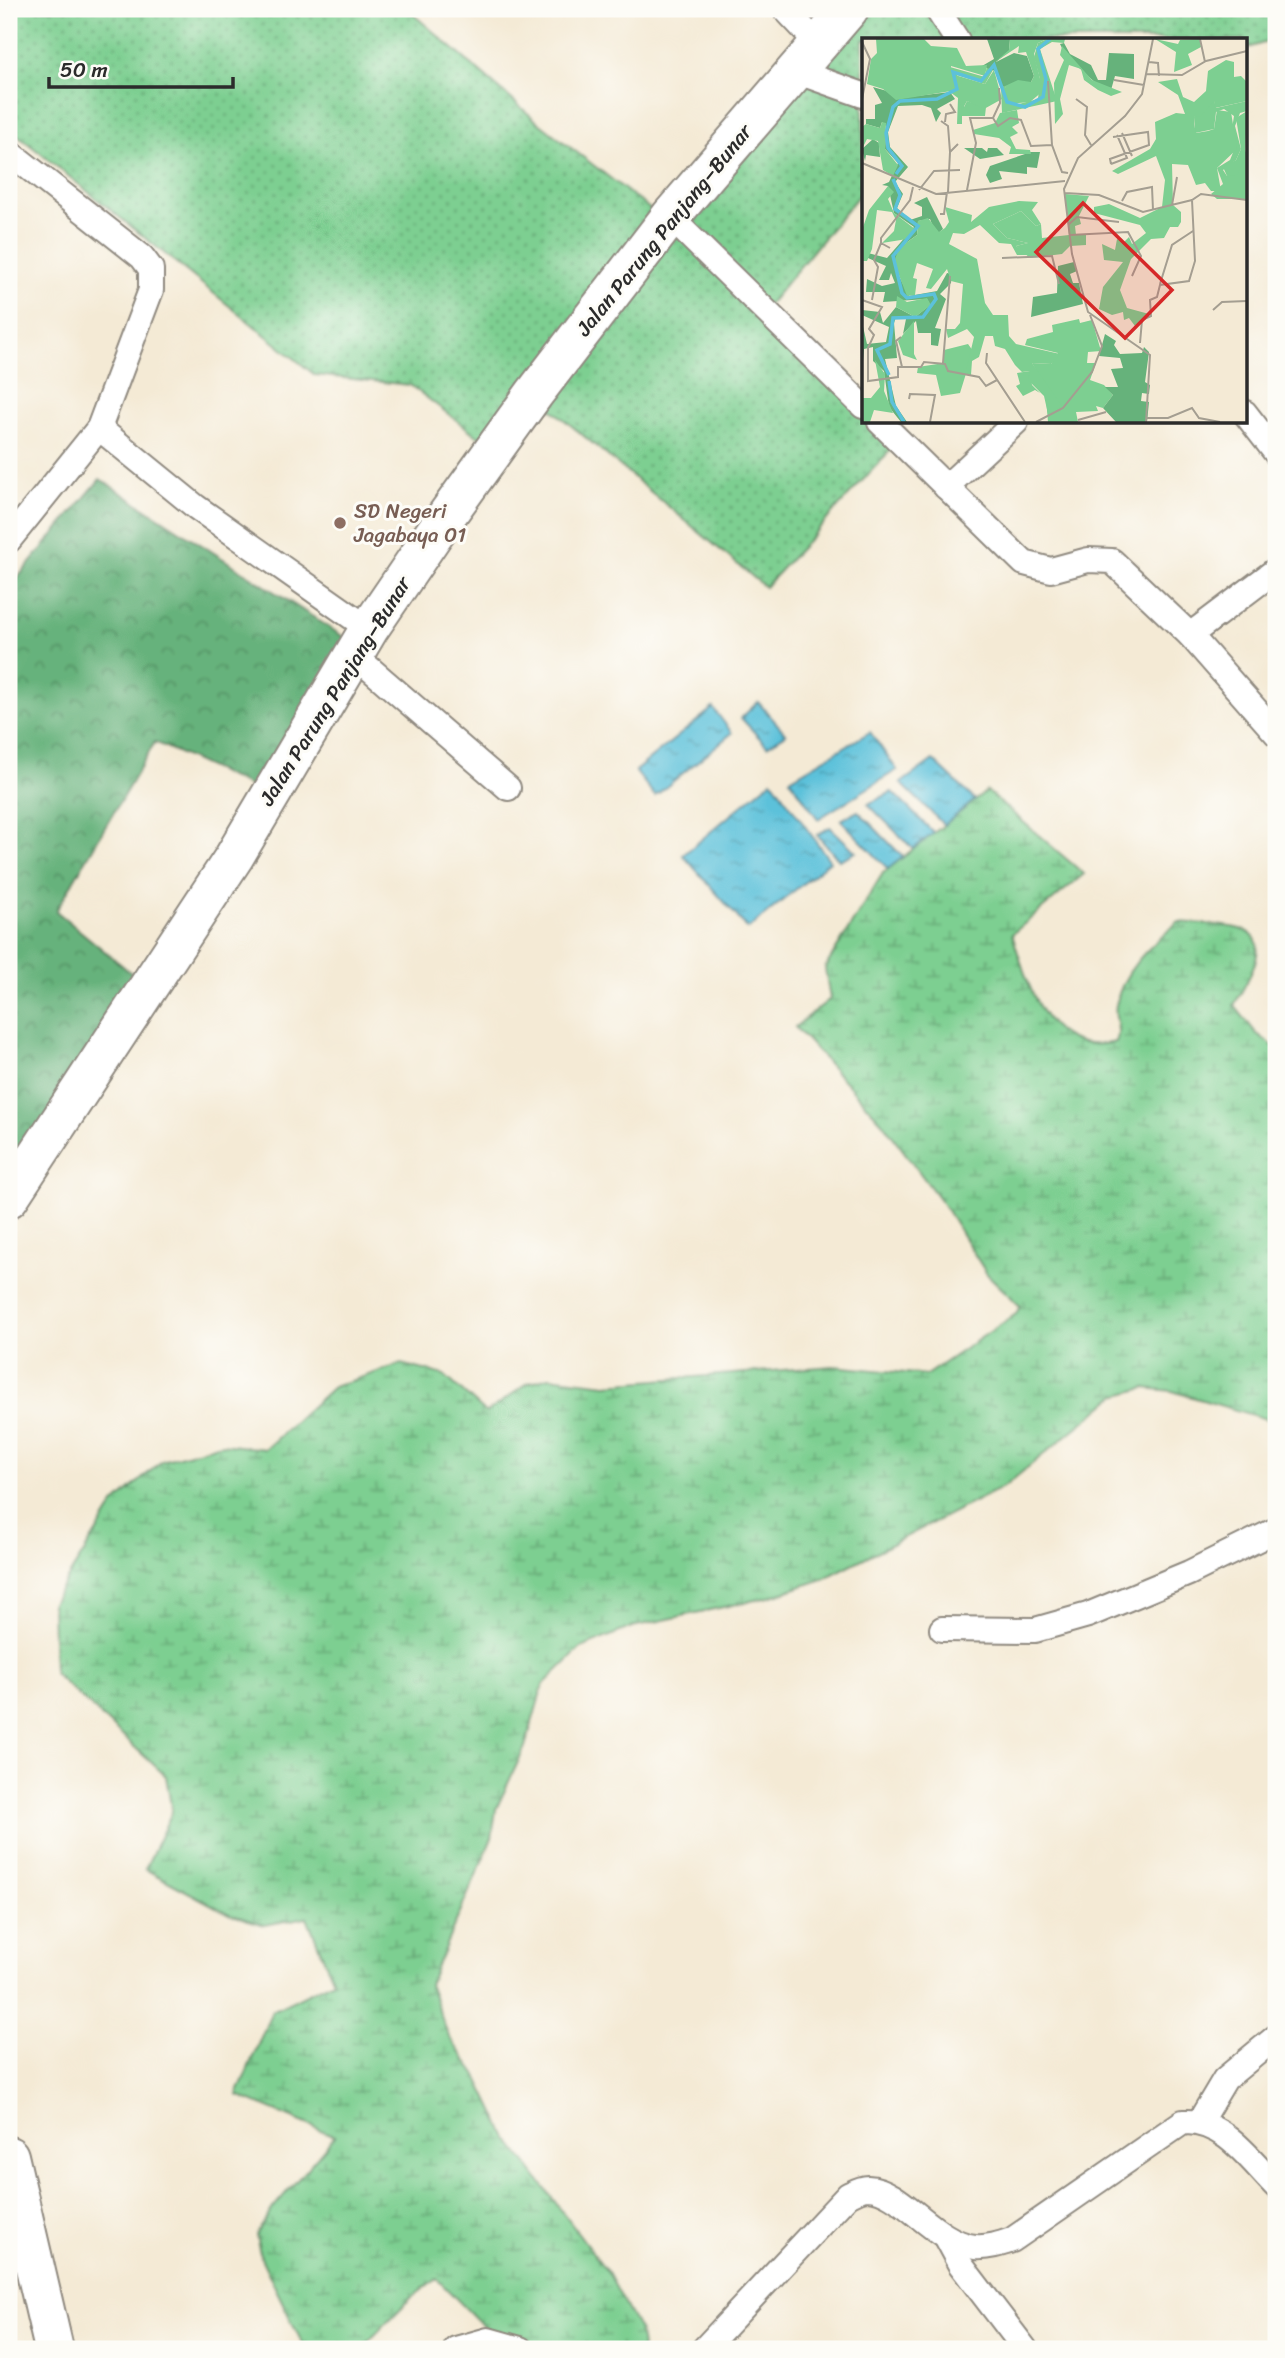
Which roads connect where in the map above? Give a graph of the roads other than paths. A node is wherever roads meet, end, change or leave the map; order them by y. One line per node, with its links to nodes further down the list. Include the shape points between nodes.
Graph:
1 (785, 9): 5 (street)
2 (849, 9): 5 (main road, Jalan Parung Panjang–Bunar)
3 (937, 9): 4 (street)
4 (956, 38)
5 (807, 58): 6 (street); 8 (main road, Jalan Parung Panjang–Bunar)
6 (862, 94)
7 (9, 152): 13 (street, via 142,257 151,269 151,290)
8 (670, 216): 9 (street); 19 (main road, Jalan Parung Panjang–Bunar, via 534,394)
9 (862, 405)
10 (1246, 414): 14 (street)
11 (882, 424): 15 (street)
12 (1014, 424): 15 (street)
13 (99, 428): 16 (street); 19 (street)
14 (1276, 453)
15 (946, 487): 18 (street, via 1024,563 1051,570 1088,560 1112,561)
16 (9, 540)
17 (1276, 570): 18 (street)
18 (1190, 635): 20 (street)
19 (362, 642): 21 (street); 22 (main road, Jalan Parung Panjang–Bunar, via 234,857)
20 (1276, 733)
21 (508, 788)
22 (9, 1198)
23 (1276, 1530): 24 (street, via 1088,1615 1035,1630)
24 (942, 1629)
25 (1276, 2037): 26 (street, via 1225,2079)
26 (1200, 2121): 28 (street, via 1219,2129); 29 (street, via 1183,2122 1012,2240 973,2247)
27 (9, 2156): 30 (main road)
28 (1276, 2186)
29 (946, 2238): 33 (street, via 881,2190 865,2187 848,2194); 34 (street, via 960,2264)
30 (54, 2349)
31 (456, 2349): 32 (street, via 488,2340)
32 (520, 2349)
33 (704, 2349)
34 (1025, 2349)

